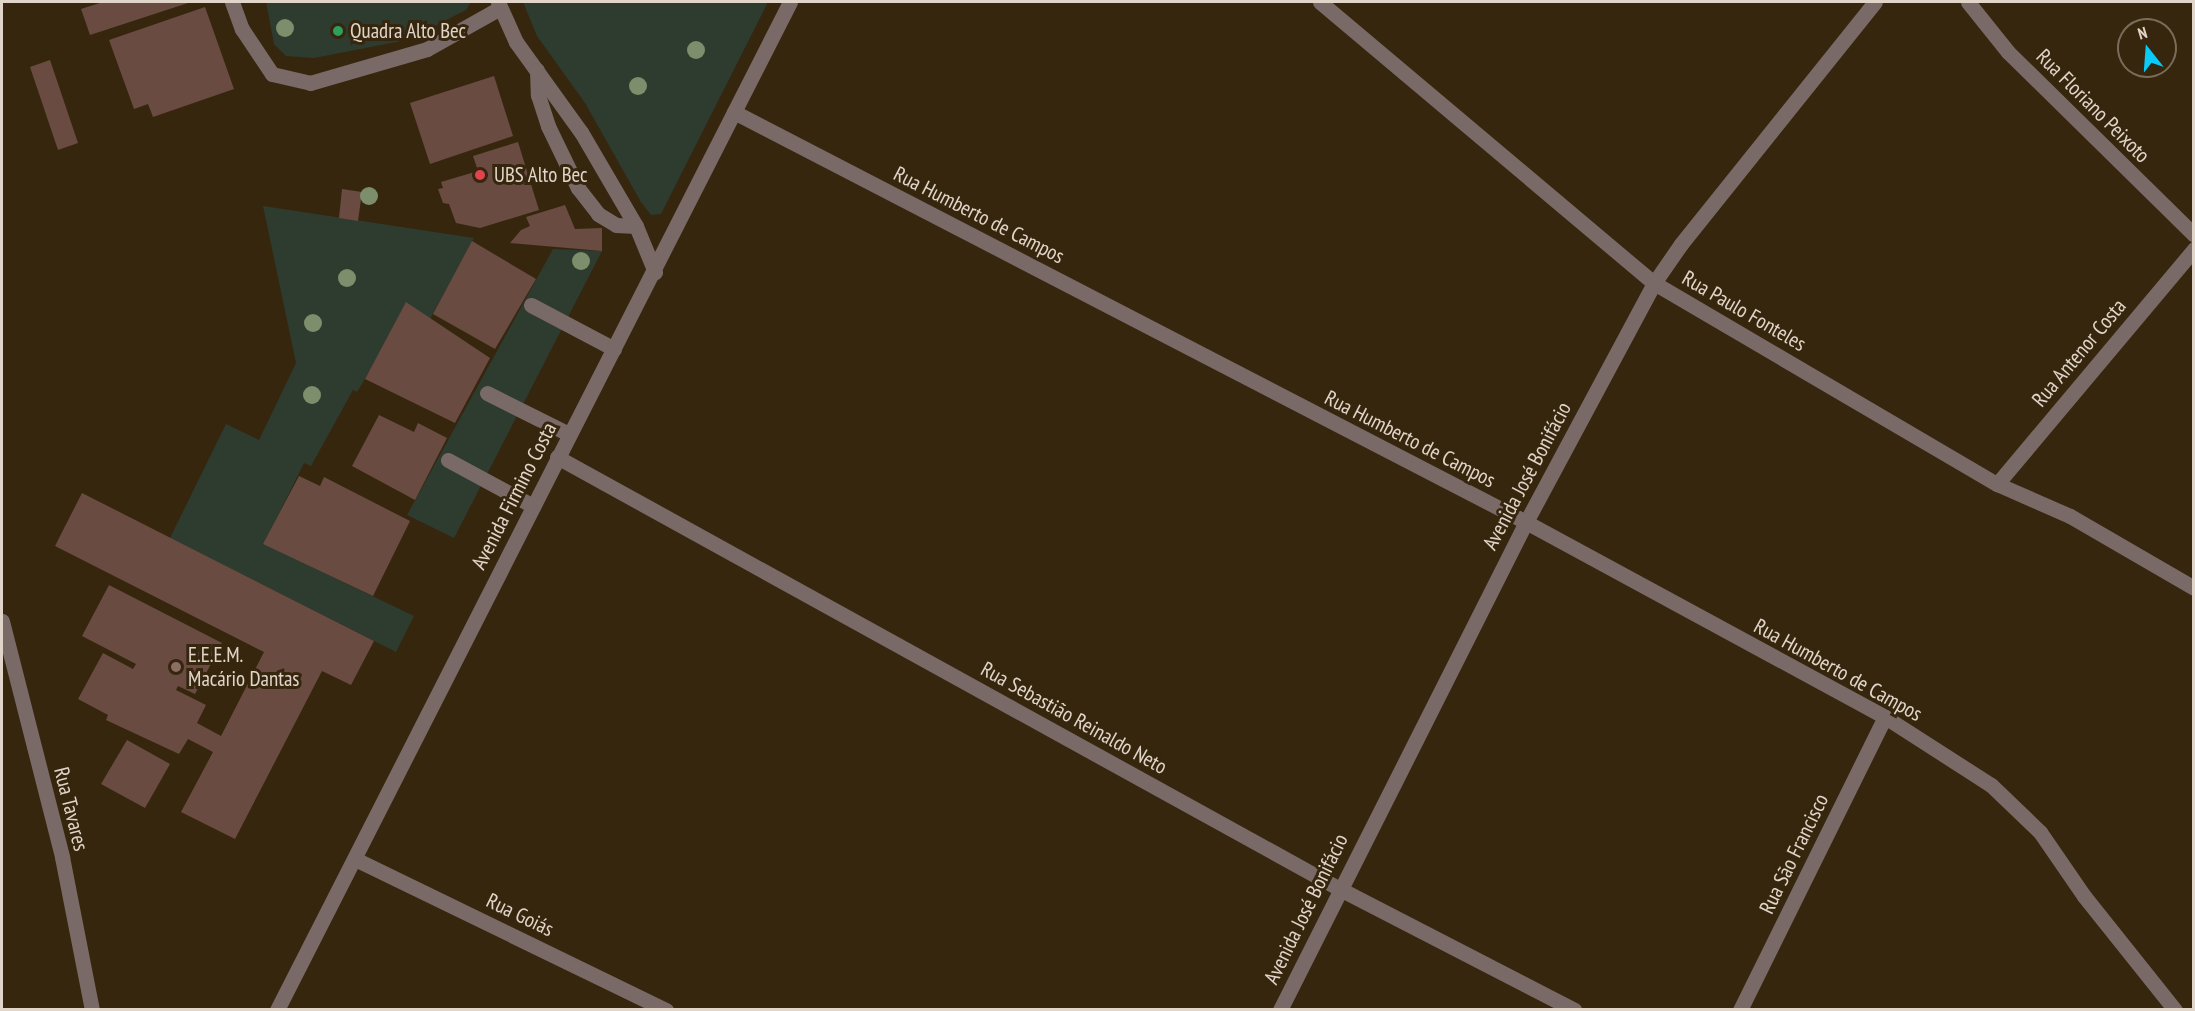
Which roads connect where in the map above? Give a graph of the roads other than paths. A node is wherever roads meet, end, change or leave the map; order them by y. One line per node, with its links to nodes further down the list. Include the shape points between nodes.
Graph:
1 (232, 2): 6 (street, via 243,29 272,74 310,83 427,49)
2 (790, 2): 8 (street, Avenida Firmino Costa)
3 (1320, 2): 13 (street, Rua Paulo Fonteles)
4 (1875, 2): 13 (street, Avenida José Bonifácio)
5 (1968, 2): 10 (street, Rua Floriano Peixoto, via 2008,52)
6 (499, 5): 7 (street, via 516,42)
7 (537, 70): 9 (street, via 580,132); 9 (street, via 538,96 548,126 578,188 598,213 616,225)
8 (734, 112): 12 (street, Avenida Firmino Costa); 22 (street, Rua Humberto de Campos)
9 (636, 226): 12 (street)
10 (2193, 235)
11 (2193, 249): 20 (street, Rua Antenor Costa)
12 (655, 272): 15 (street, Avenida Firmino Costa)
13 (1654, 283): 20 (street, Rua Paulo Fonteles); 22 (street, Avenida José Bonifácio)
14 (531, 304): 15 (street)
15 (614, 349): 17 (street, Avenida Firmino Costa)
16 (487, 393): 17 (street)
17 (569, 434): 18 (street, Avenida Firmino Costa)
18 (557, 458): 21 (street, Avenida Firmino Costa); 27 (street, Rua Sebastião Reinaldo Neto)
19 (448, 460): 21 (street)
20 (1997, 484): 23 (street, Rua Paulo Fonteles, via 2070,516)
21 (532, 506): 26 (street, Avenida Firmino Costa)
22 (1526, 522): 25 (street, Rua Humberto de Campos); 27 (street, Avenida José Bonifácio)
23 (2193, 588)
24 (2, 621): 28 (street, Rua Tavares, via 62,857)
25 (1885, 717): 33 (street, Rua São Francisco); 34 (street, Rua Humberto de Campos, via 1991,785 2040,832 2091,905)
26 (355, 859): 29 (street, Avenida Firmino Costa); 30 (street, Rua Goiás)
27 (1338, 888): 31 (street, Avenida José Bonifácio); 32 (street, Rua Sebastião Reinaldo Neto)
28 (92, 1010)
29 (277, 1010)
30 (666, 1010)
31 (1280, 1010)
32 (1574, 1010)
33 (1740, 1010)
34 (2175, 1010)

